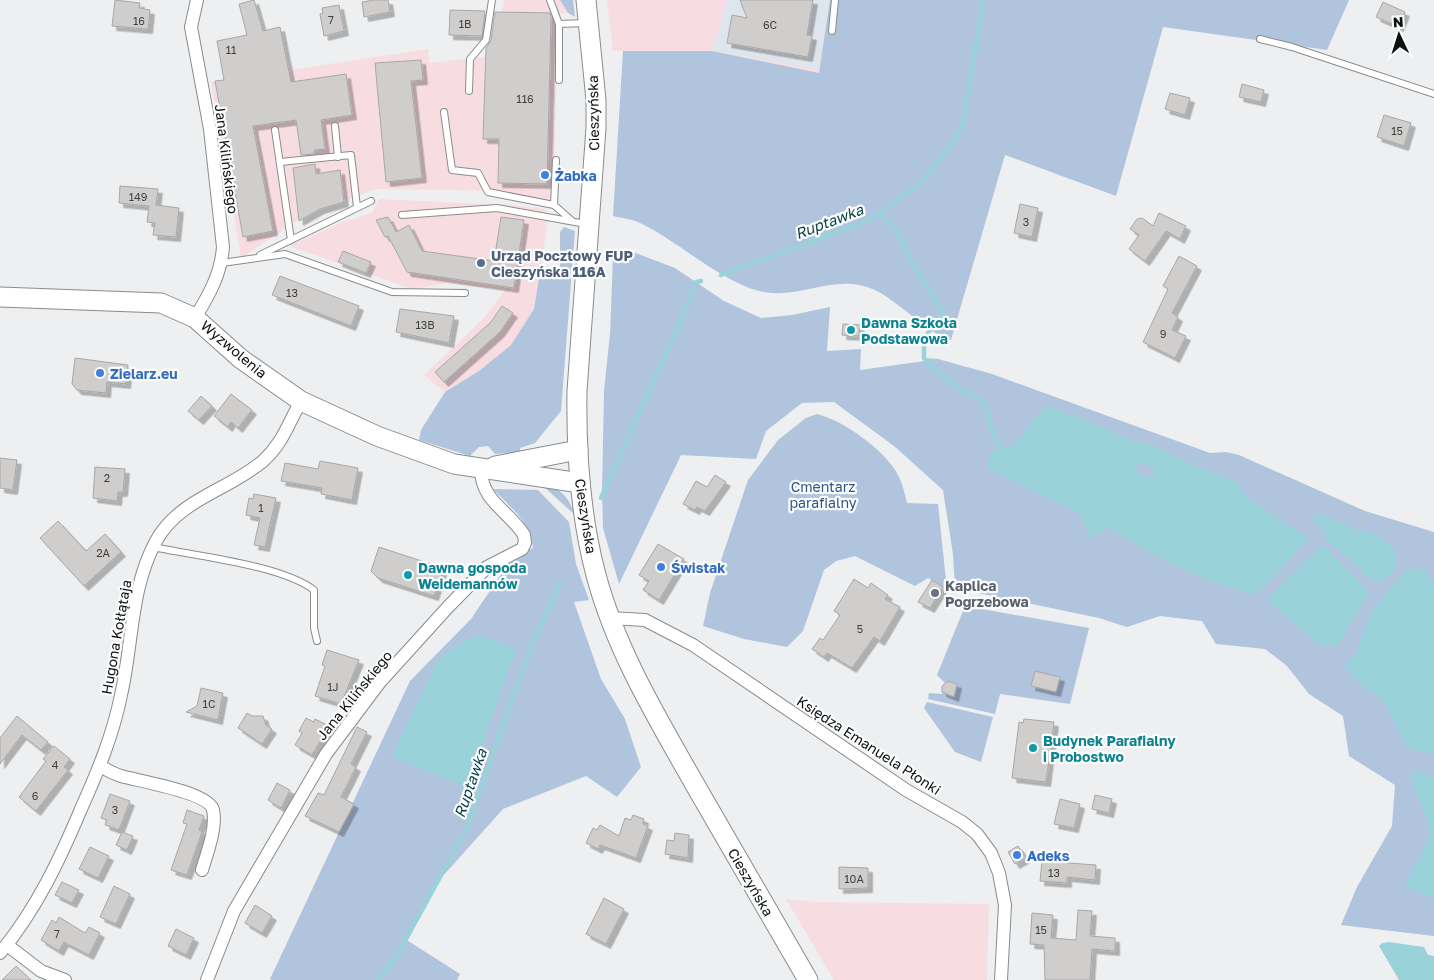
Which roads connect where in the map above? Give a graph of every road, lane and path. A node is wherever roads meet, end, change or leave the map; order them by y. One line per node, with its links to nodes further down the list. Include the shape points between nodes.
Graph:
1 (197, 0): 27 (street, Jana Kilińskiego, via 191,26 210,129)
2 (492, 0): 11 (lane, via 486,40 470,59)
3 (550, 0): 7 (lane)
4 (586, 0): 6 (main road, Cieszyńska)
5 (835, 0): 8 (lane)
6 (589, 23): 7 (lane); 24 (main road, Cieszyńska, via 596,100)
7 (559, 24): 10 (lane)
8 (832, 31)
9 (1260, 40): 12 (lane, via 1292,47)
10 (559, 80)
11 (469, 91)
12 (1434, 94)
13 (444, 112): 20 (lane, via 452,170 478,174 488,192)
14 (334, 126): 16 (lane)
15 (275, 130): 18 (lane)
16 (338, 157): 18 (lane); 21 (lane, via 351,155)
17 (556, 160): 20 (lane)
18 (280, 162): 25 (lane)
19 (371, 200): 21 (lane)
20 (554, 205): 23 (lane)
21 (357, 207): 25 (lane)
22 (402, 215): 23 (lane, via 497,208 559,221)
23 (571, 220): 24 (lane)
24 (590, 225): 32 (main road, Cieszyńska, via 577,391)
25 (291, 240): 26 (lane)
26 (254, 258): 27 (lane); 28 (lane, via 284,254 392,292)
27 (222, 263): 30 (street, Jana Kilińskiego)
28 (465, 293)
29 (0, 297): 30 (main road, Wyzwolenia, via 161,303)
30 (195, 318): 31 (main road, Wyzwolenia, via 241,359)
31 (301, 401): 33 (main road, Wyzwolenia, via 430,457); 35 (street, Hugona Kołłątaja, via 280,444 262,462 182,510 168,523)
32 (578, 450): 33 (main road, Wyzwolenia); 34 (main road, Cieszyńska)
33 (481, 469): 34 (main road, Wyzwolenia); 42 (street, Jana Kilińskiego, via 481,483 488,496 524,535 522,549 487,568 448,606 380,682 326,754 234,911)
34 (580, 484): 36 (main road, Cieszyńska, via 592,556)
35 (153, 547): 37 (lane, via 270,570 303,582 314,590); 38 (street, Hugona Kołłątaja, via 137,594 122,694)
36 (610, 618): 43 (main road, Cieszyńska, via 652,710); 44 (street, Księdza Emanuela Płonki, via 645,620 693,645 906,790 977,834 991,853 999,873 1005,905)
37 (317, 641)
38 (100, 766): 39 (street, via 118,776 198,795 210,804 213,810 212,832); 40 (street, Hugona Kołłątaja, via 63,850 36,900)
39 (202, 870)
40 (3, 949): 41 (street, via 41,971)
41 (65, 980)
42 (208, 980)
43 (808, 980)
44 (1001, 980)

